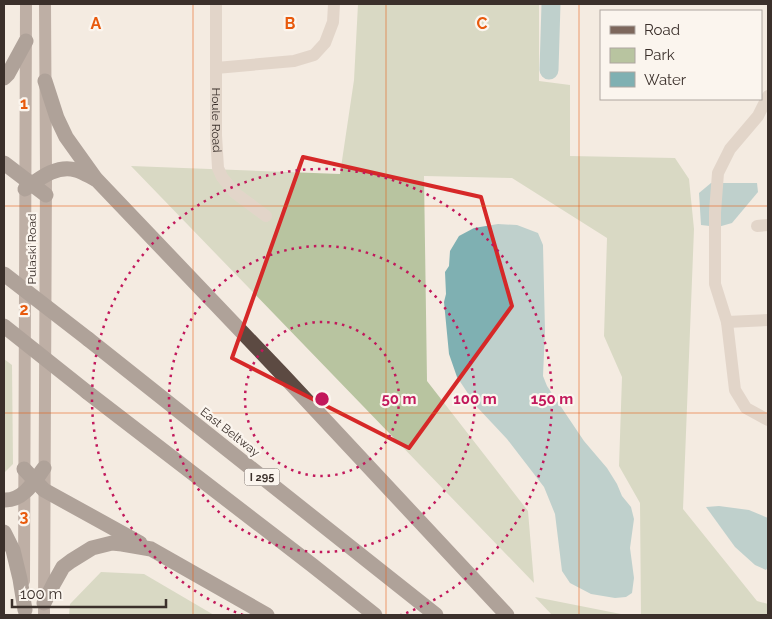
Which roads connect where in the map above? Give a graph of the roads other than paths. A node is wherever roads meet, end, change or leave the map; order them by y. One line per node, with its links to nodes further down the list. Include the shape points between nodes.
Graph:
1 (26, 4): 5 (main road, Pulaski Road)
2 (45, 4): 8 (main road, Pulaski Road)
3 (216, 4): 6 (street, Houle Road)
4 (334, 4): 6 (street, via 333,22 314,56 294,61)
5 (26, 41): 7 (highway); 13 (main road, Pulaski Road)
6 (216, 68): 15 (street, Houle Road, via 218,168 235,193)
7 (4, 78)
8 (45, 81): 11 (main road, Pulaski Road); 12 (highway, via 66,137)
9 (768, 96): 18 (street, via 758,116 730,149 718,174 715,284)
10 (4, 163): 13 (highway)
11 (46, 174): 12 (highway, via 75,169); 13 (highway); 14 (main road, Pulaski Road)
12 (96, 179): 32 (highway)
13 (27, 184): 14 (highway); 21 (main road, Pulaski Road)
14 (46, 195): 22 (main road, Pulaski Road)
15 (266, 216)
16 (4, 274): 31 (highway, East Beltway / I 295, bridge)
17 (768, 320): 18 (street)
18 (727, 322): 20 (street, via 735,390 746,408)
19 (4, 326): 30 (highway, bridge)
20 (768, 420)
21 (24, 468): 22 (highway); 23 (main road, Pulaski Road)
22 (41, 480): 23 (highway); 26 (highway); 27 (main road, Pulaski Road)
23 (24, 493): 24 (highway); 28 (main road, Pulaski Road)
24 (4, 500)
25 (4, 532): 28 (highway, via 13,550)
26 (151, 549): 27 (highway, via 112,543 83,553 63,568); 29 (highway)
27 (44, 609)
28 (24, 613)
29 (267, 615)
30 (375, 615)
31 (436, 615)
32 (507, 615)

